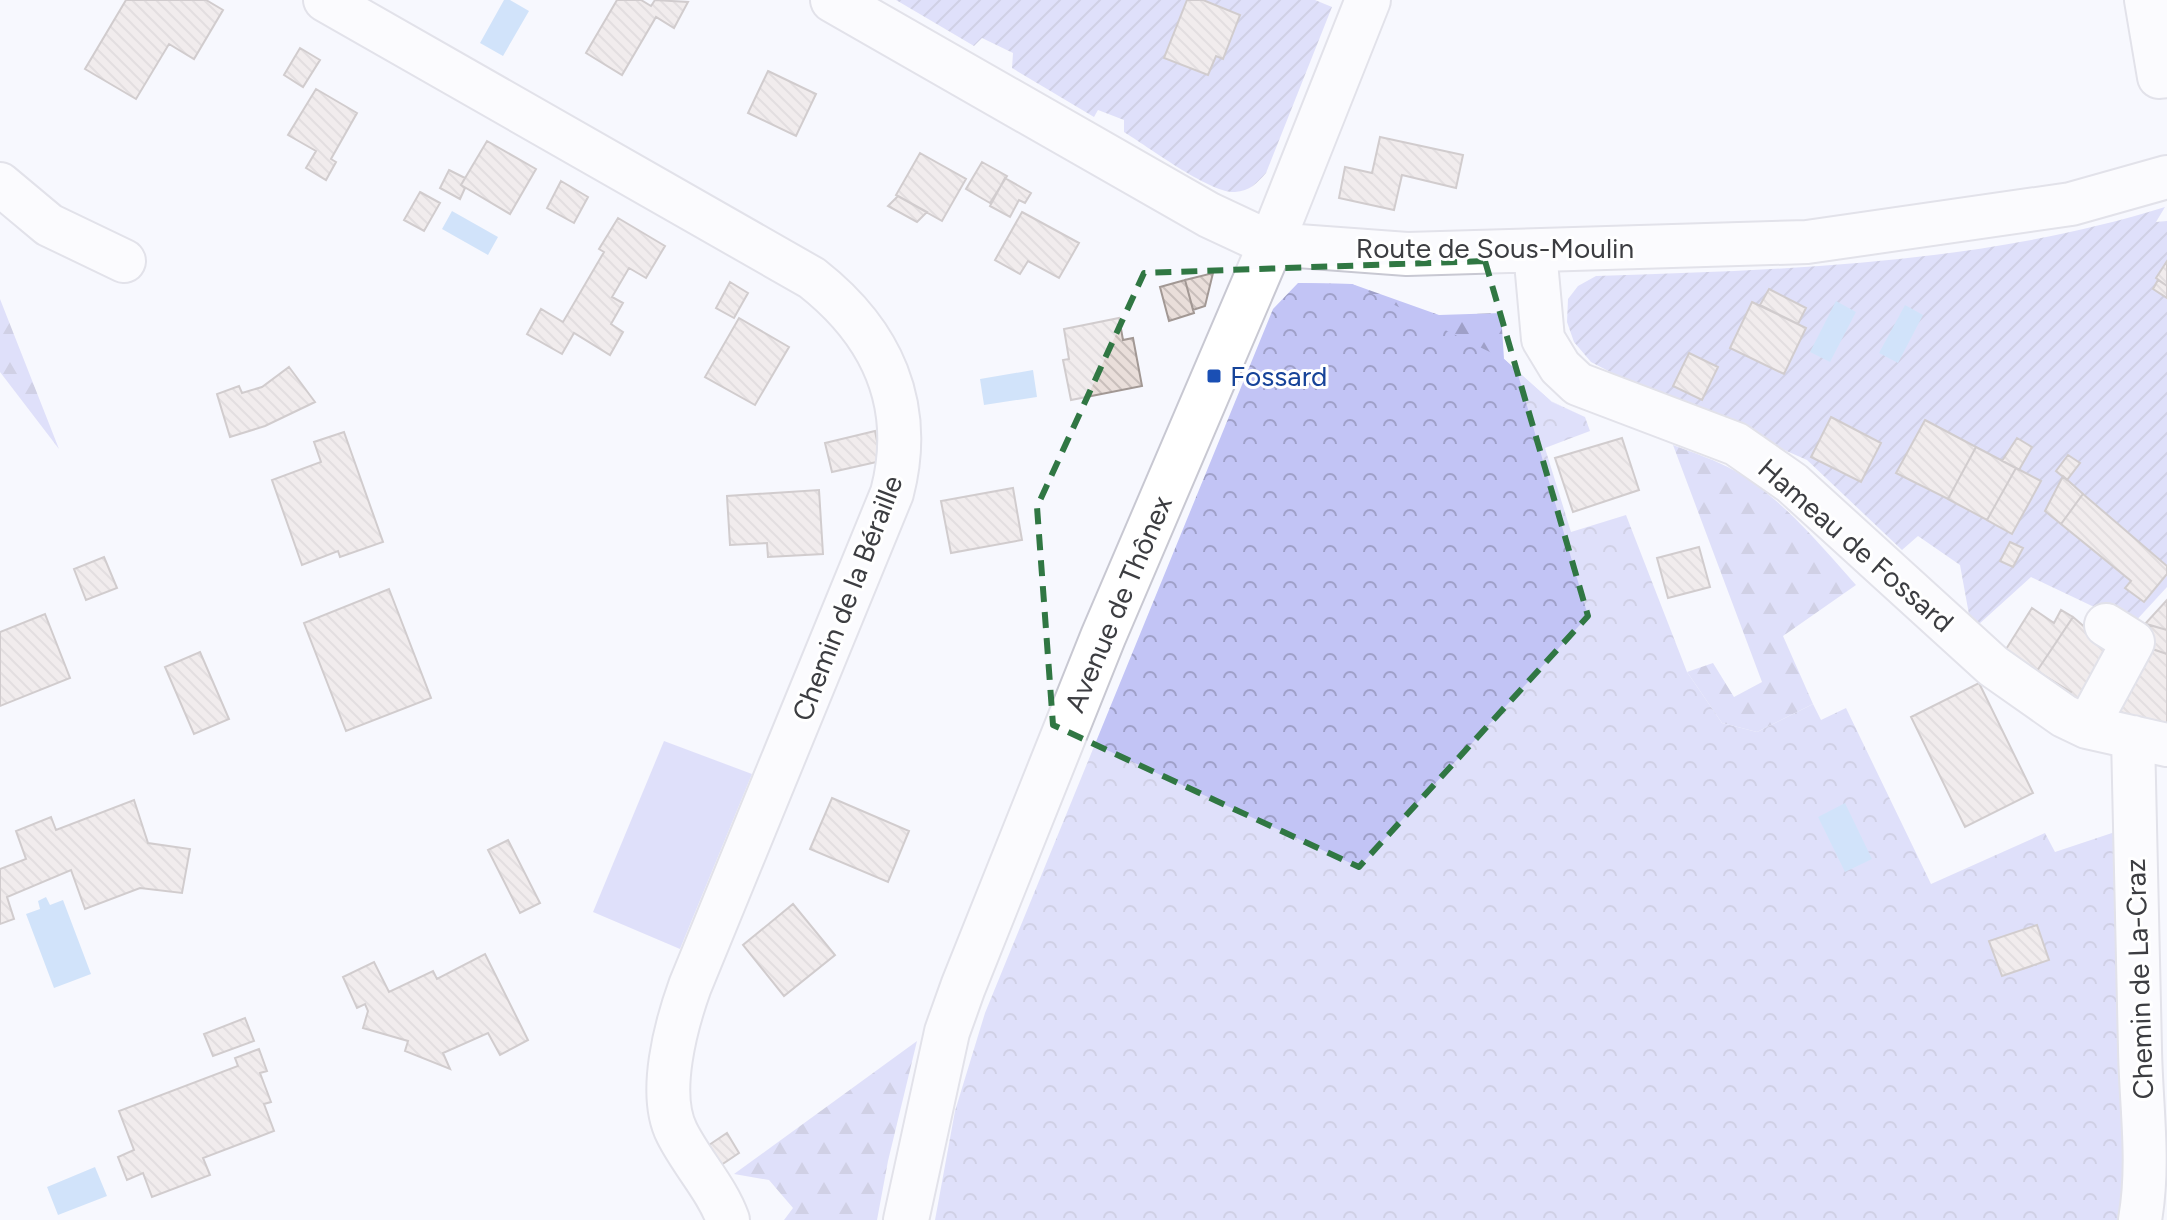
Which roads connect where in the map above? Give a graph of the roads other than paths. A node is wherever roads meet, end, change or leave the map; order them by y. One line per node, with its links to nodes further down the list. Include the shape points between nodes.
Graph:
1 (325, 0): 14 (street, Chemin de la Béraille, via 812,278 870,337 893,389 900,441 892,493 690,986 672,1053 669,1104 675,1131)
2 (833, 0): 8 (main road, Route de Sous-Moulin, via 1209,215)
3 (1368, 0): 8 (main road, Avenue de Thônex)
4 (2146, 0): 5 (street, via 2159,77)
5 (2167, 76)
6 (2167, 177): 9 (street, Route de Sous-Moulin, via 2071,204 1807,242)
7 (0, 184): 10 (street, via 49,225)
8 (1271, 244): 9 (street, Route de Sous-Moulin, via 1407,254); 15 (main road, Avenue de Thônex, via 1103,637 963,987 947,1032)
9 (1535, 251): 12 (street, Hameau de Fossard, via 1543,339 1578,384 1760,458 1993,666)
10 (124, 261)
11 (2106, 625): 12 (street, via 2133,642)
12 (2087, 727): 13 (street, Hameau de Fossard)
13 (2150, 741): 16 (street, Chemin de La-Craz, via 2140,1055 2145,1176)
14 (728, 1220)
15 (906, 1220)
16 (2140, 1220)

